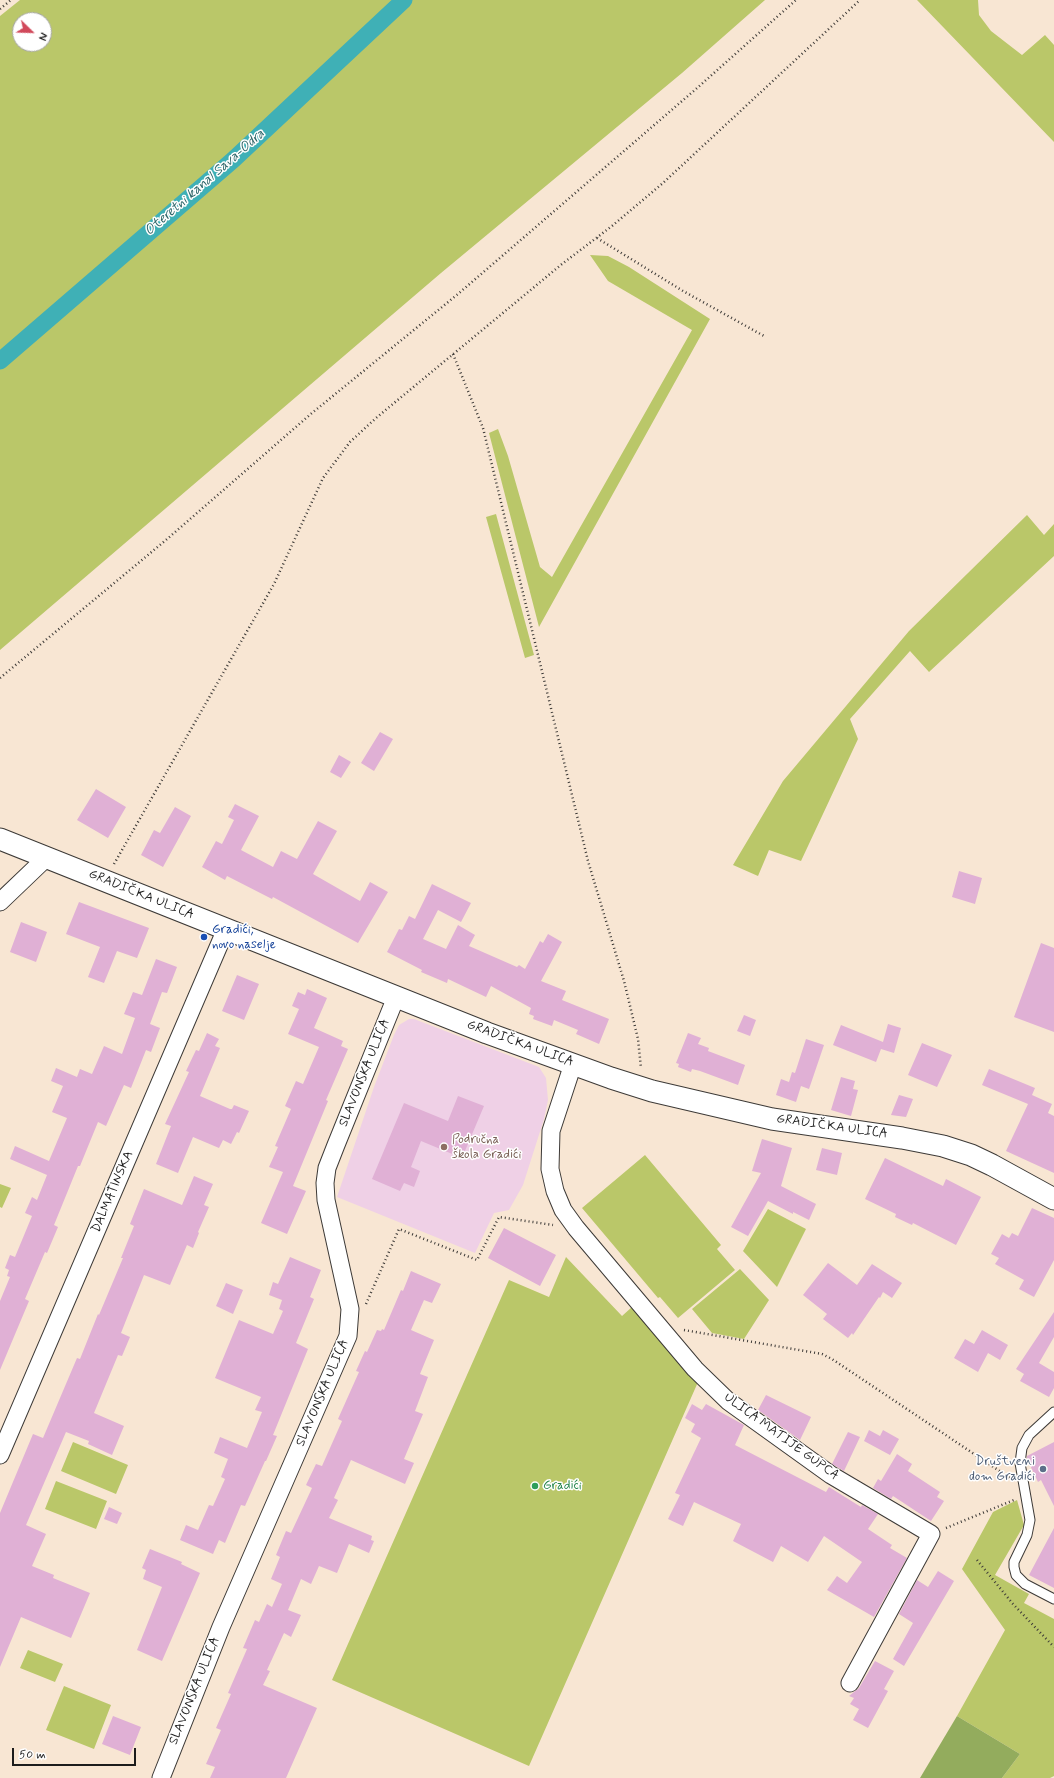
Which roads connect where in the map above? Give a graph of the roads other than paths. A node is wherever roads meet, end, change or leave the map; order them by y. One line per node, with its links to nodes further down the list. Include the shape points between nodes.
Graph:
1 (0, 839): 2 (street, GRADIČKA ULICA)
2 (46, 858): 3 (street); 4 (street, GRADIČKA ULICA)
3 (0, 902)
4 (226, 929): 5 (street, GRADIČKA ULICA); 9 (street, DALMATINSKA)
5 (396, 997): 6 (street, GRADIČKA ULICA); 12 (street, SLAVONSKA ULICA, via 336,1145 325,1183 326,1200 350,1308 348,1336 220,1627)
6 (573, 1064): 7 (street, GRADIČKA ULICA, via 641,1088 772,1119 943,1146 992,1165); 11 (street, ULICA MATIJE GUPCA, via 551,1131 550,1169 563,1210 576,1228 695,1369 728,1401 831,1475 931,1534)
7 (1054, 1199)
8 (1054, 1412): 10 (lane, via 1029,1434 1022,1448 1020,1463 1030,1520 1014,1562 1016,1575 1024,1584)
9 (0, 1455)
10 (1054, 1599)
11 (850, 1683)
12 (161, 1778)

